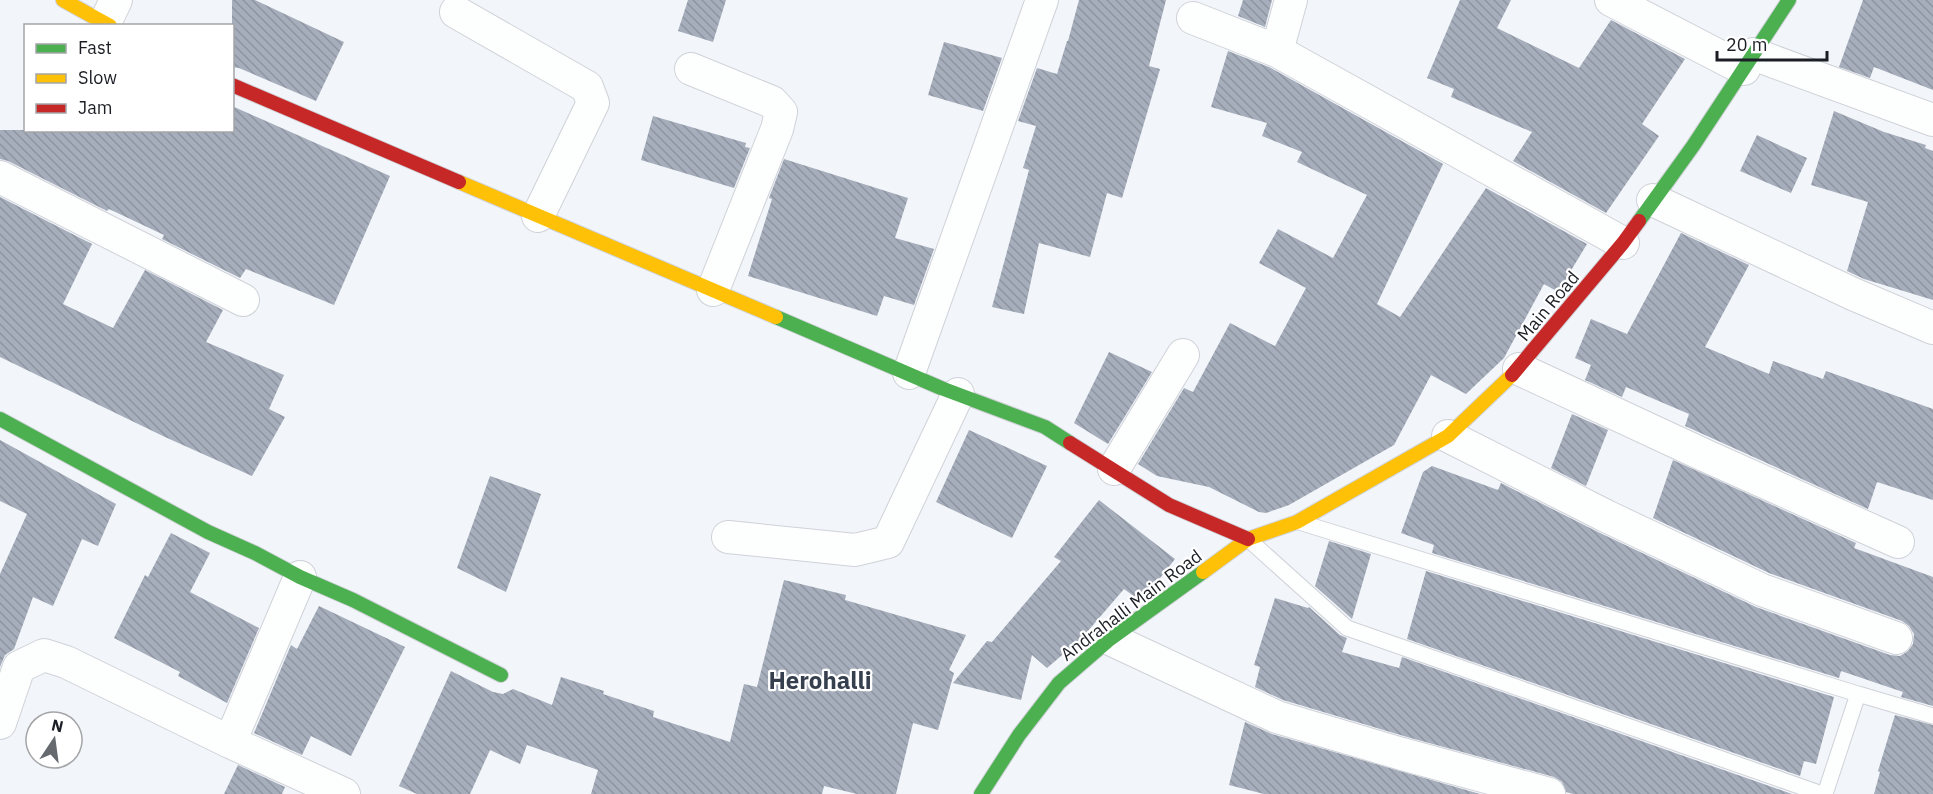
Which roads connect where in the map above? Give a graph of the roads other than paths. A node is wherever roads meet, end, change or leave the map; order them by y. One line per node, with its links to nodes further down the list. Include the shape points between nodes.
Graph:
1 (63, 0): 7 (street)
2 (1042, 0): 23 (street)
3 (1291, 0): 9 (street)
4 (1611, 0): 10 (street)
5 (1789, 0): 10 (street, Main Road)
6 (456, 12): 16 (street, via 587,87 593,102)
7 (110, 16)
8 (1193, 18): 9 (street)
9 (1277, 51): 17 (street)
10 (1748, 62): 13 (street); 15 (street, Main Road)
11 (692, 69): 18 (street, via 772,102 781,112)
12 (234, 87): 16 (street)
13 (1933, 120)
14 (0, 177): 19 (street)
15 (1653, 200): 17 (street, Main Road); 20 (street)
16 (538, 216): 18 (street)
17 (1623, 243): 22 (street, Main Road)
18 (713, 290): 23 (street)
19 (243, 300)
20 (1933, 328)
21 (1183, 355): 27 (street)
22 (1519, 369): 26 (street, Main Road); 31 (street)
23 (909, 373): 24 (street)
24 (958, 394): 27 (street, via 1045,427); 29 (street, via 888,542 855,550)
25 (0, 419): 32 (street, via 208,532)
26 (1448, 436): 28 (street, Main Road); 33 (street, via 1762,590)
27 (1114, 469): 30 (street, via 1169,505)
28 (1298, 522): 30 (street, Main Road); 36 (lane)
29 (728, 537)
30 (1248, 539): 34 (street, Andrahalli Main Road); 43 (lane, via 1347,628)
31 (1898, 542)
32 (300, 577): 35 (street); 39 (street)
33 (1896, 638)
34 (1110, 639): 41 (street, Andrahalli Main Road, via 1059,683); 42 (street, via 1277,717)
35 (501, 675)
36 (1858, 694): 37 (lane); 43 (lane)
37 (1933, 716)
38 (0, 723): 39 (street, via 20,667 44,655)
39 (230, 742): 40 (street)
40 (344, 794)
41 (981, 794)
42 (1549, 794)
43 (1823, 794)

